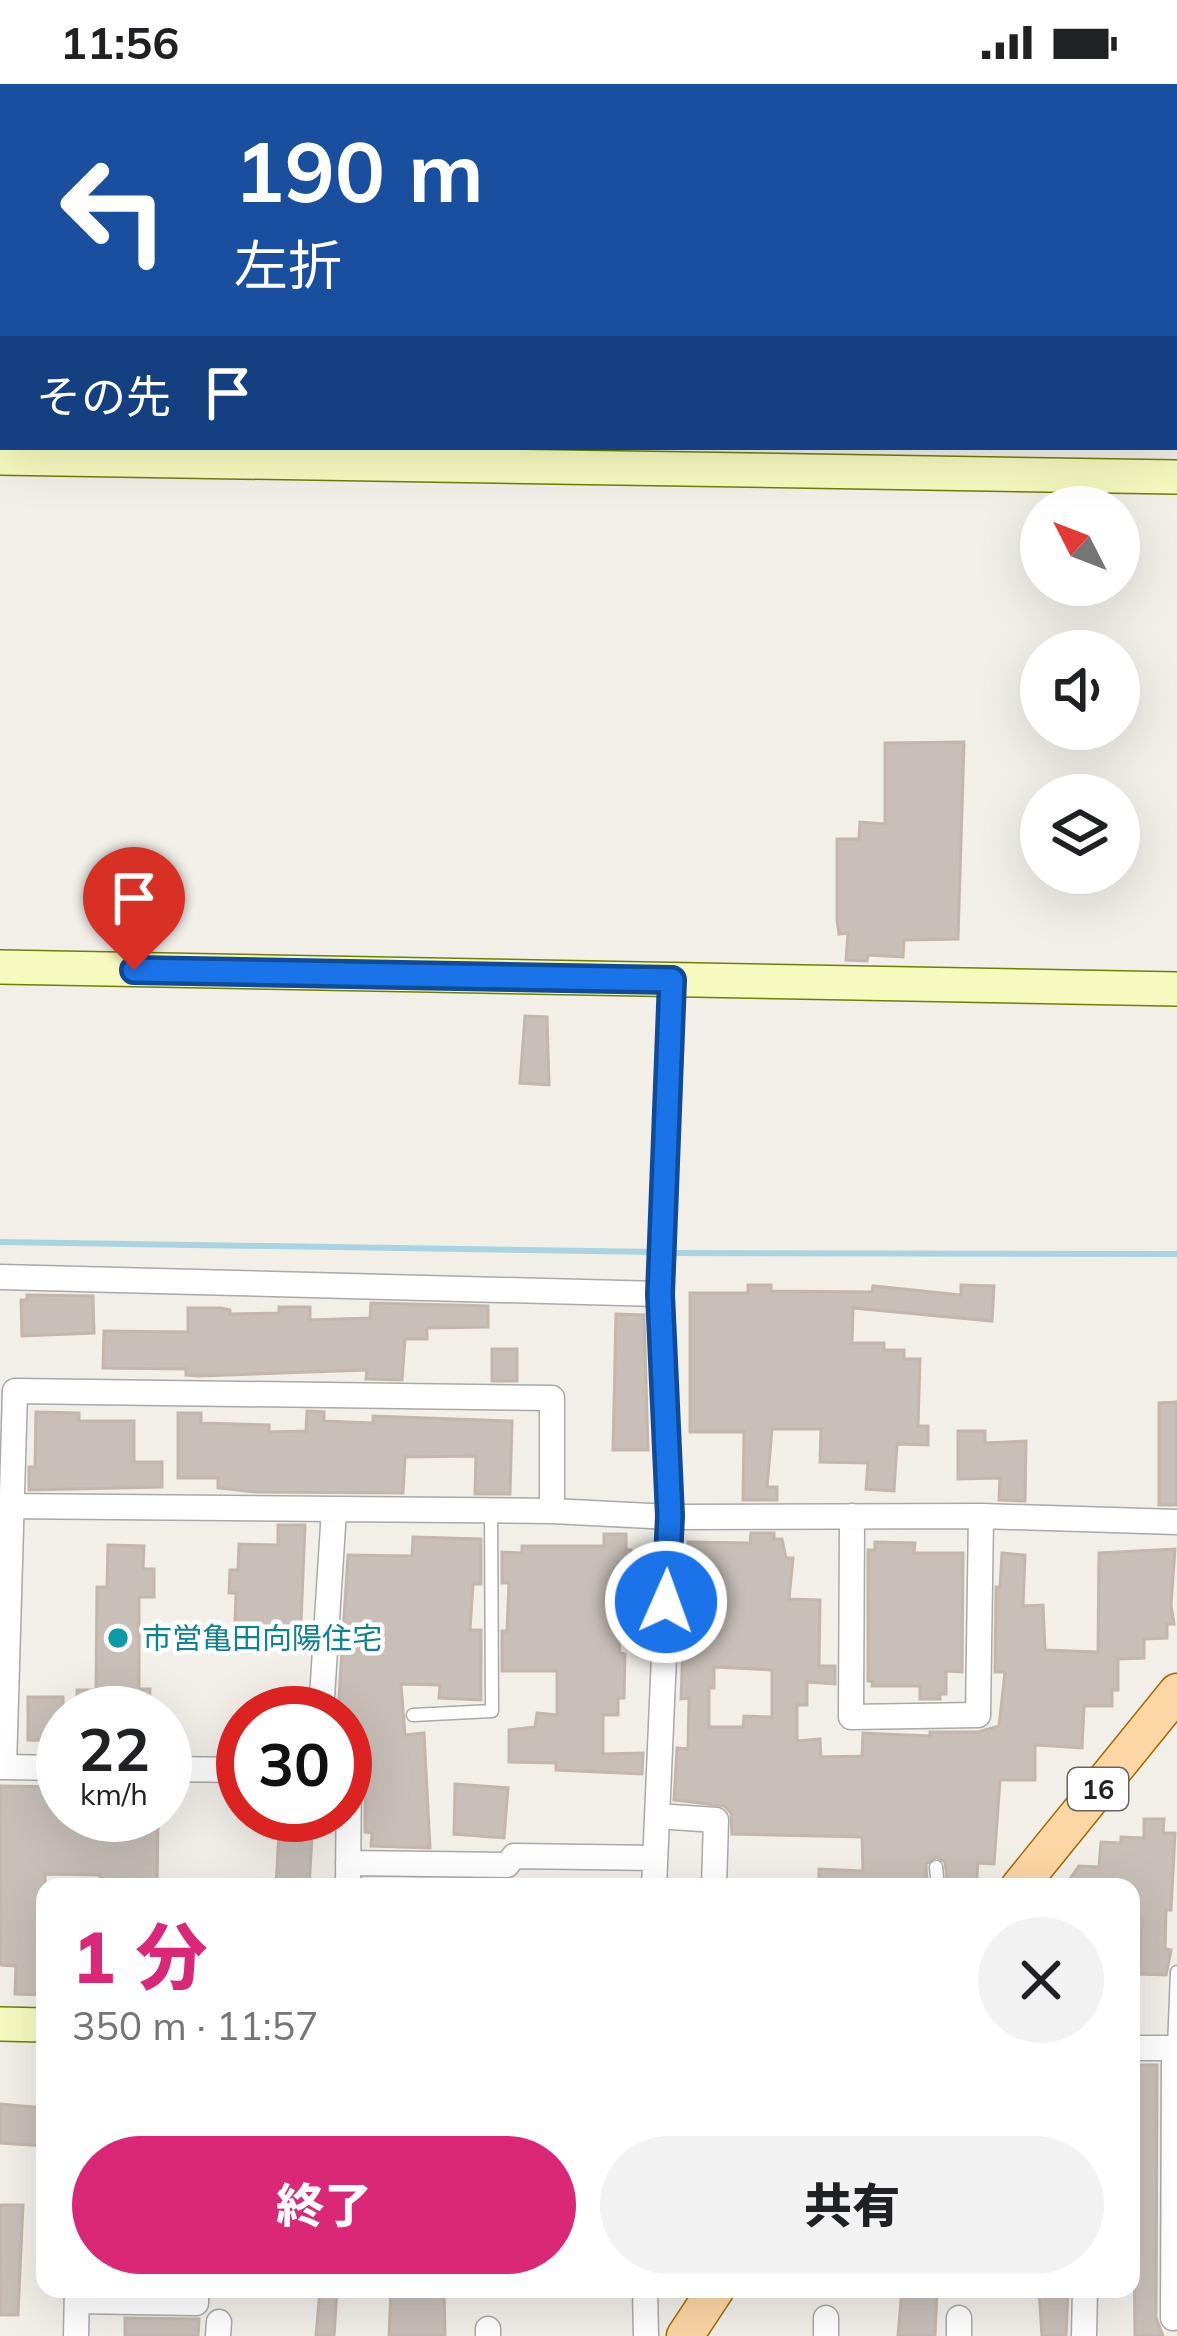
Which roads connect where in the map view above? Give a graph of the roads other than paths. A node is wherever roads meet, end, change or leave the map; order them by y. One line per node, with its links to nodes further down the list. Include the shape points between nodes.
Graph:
1 (0, 458): 2 (street)
2 (1177, 478)
3 (0, 967): 4 (street)
4 (672, 980): 5 (street); 7 (street)
5 (1177, 989)
6 (0, 1277): 7 (street)
7 (660, 1294): 12 (street)
8 (5, 1506): 9 (street); 11 (street, via 15,1390 552,1398); 19 (street)
9 (334, 1510): 10 (street); 16 (street)
10 (491, 1511): 11 (street); 18 (lane, via 492,1711)
11 (552, 1511): 12 (street)
12 (670, 1516): 13 (street); 21 (street)
13 (852, 1516): 14 (street); 14 (street, via 851,1717 977,1715)
14 (981, 1516): 15 (street)
15 (1177, 1522)
16 (323, 1686)
17 (1177, 1691): 29 (main road, 16)
18 (413, 1715)
19 (2, 1767): 20 (street)
20 (36, 1768)
21 (657, 1816): 23 (street); 27 (street, via 716,1820)
22 (348, 1842): 25 (street)
23 (655, 1858): 25 (street, via 514,1856 507,1865); 26 (street)
24 (936, 1867): 28 (lane)
25 (348, 1875)
26 (654, 1878)
27 (715, 1878)
28 (937, 1878)
29 (1026, 1878)
30 (1177, 1972): 34 (lane)
31 (0, 2024): 32 (street)
32 (36, 2025)
33 (1140, 2048): 34 (street)
34 (1175, 2048): 41 (street)
35 (77, 2298): 42 (street)
36 (122, 2298): 37 (street)
37 (196, 2298)
38 (645, 2298): 43 (street)
39 (710, 2298): 44 (main road)
40 (1085, 2298): 45 (street)
41 (1173, 2318)
42 (76, 2336)
43 (646, 2336)
44 (685, 2336)
45 (1084, 2336)

